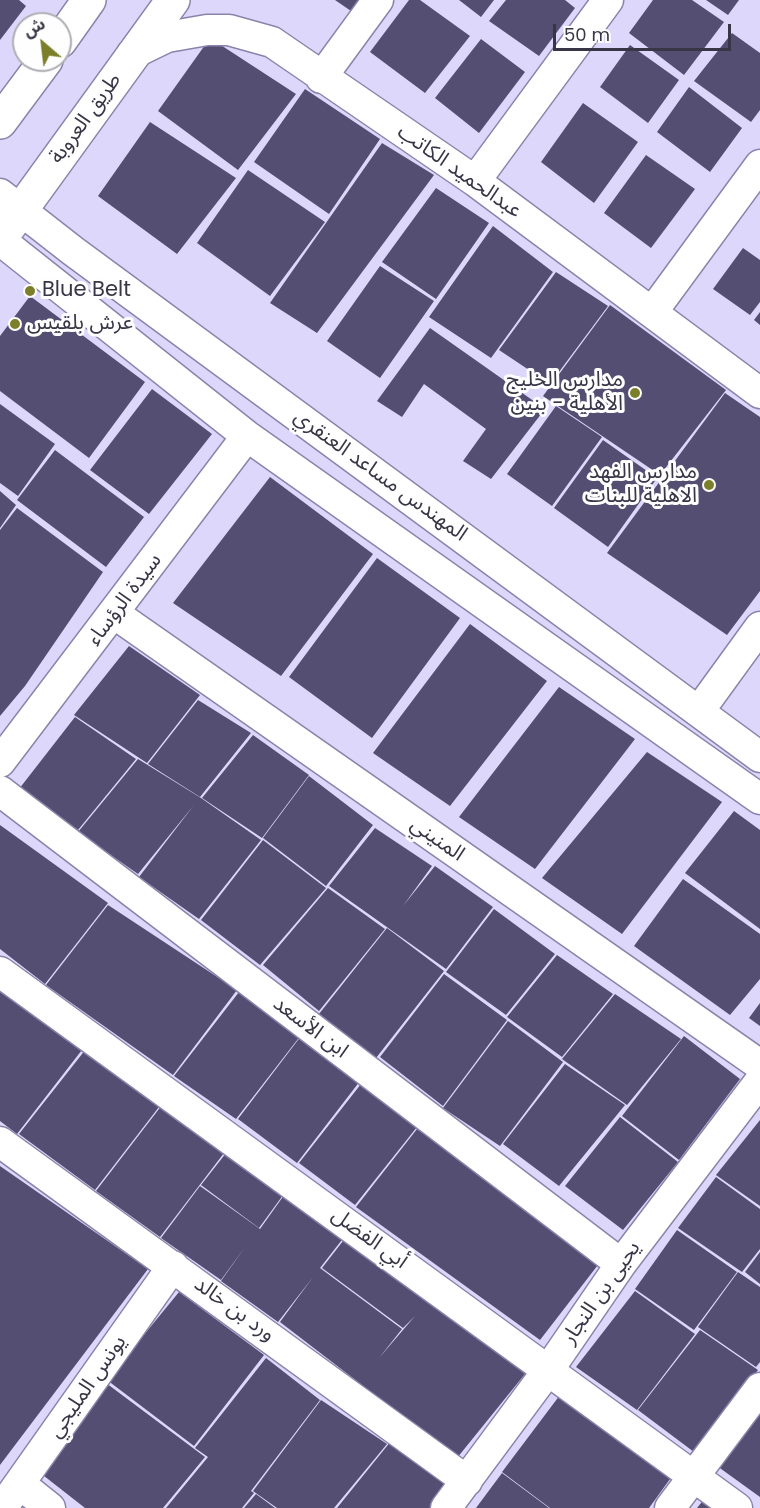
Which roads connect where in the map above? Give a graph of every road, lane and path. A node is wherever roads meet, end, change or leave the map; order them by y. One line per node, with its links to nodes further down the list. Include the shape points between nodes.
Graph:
1 (89, 0): 5 (main road)
2 (173, 0): 6 (main road, طريق العروبة)
3 (378, 0): 8 (street)
4 (608, 0): 11 (street)
5 (72, 23)
6 (132, 54): 8 (street, عبدالحميد الكاتب, via 186,32 229,30 272,42); 12 (main road, طريق العروبة)
7 (37, 72): 9 (main road)
8 (321, 78): 11 (street, عبدالحميد الكاتب)
9 (0, 122)
10 (760, 165): 14 (street)
11 (475, 181): 14 (street, عبدالحميد الكاتب)
12 (10, 201): 13 (main road, طريق العروبة); 19 (street, المهندس مساعد العنقري)
13 (0, 239): 16 (street, المهندس مساعد العنقري)
14 (653, 311): 15 (street, عبدالحميد الكاتب)
15 (760, 393)
16 (247, 436): 17 (street, سيدة الرؤساء); 23 (street, المهندس مساعد العنقري)
17 (115, 614): 21 (street, سيدة الرؤساء); 25 (street, المنيني)
18 (760, 627): 19 (street)
19 (699, 711): 20 (street, المهندس مساعد العنقري)
20 (760, 757)
21 (0, 762)
22 (0, 791): 28 (street, ابن الأسعد)
23 (760, 799)
24 (0, 972): 30 (street, أبي الفضل)
25 (760, 1065)
26 (760, 1080): 28 (street, يحيى بن النجار)
27 (0, 1142): 29 (street, ورد بن خالد)
28 (621, 1264): 30 (street, يحيى بن النجار)
29 (173, 1266): 33 (street, ورد بن خالد); 34 (street, يونس المليجي)
30 (549, 1370): 32 (street, أبي الفضل); 33 (street, يحيى بن النجار)
31 (760, 1388): 32 (street)
32 (693, 1476): 38 (street); 39 (street, أبي الفضل)
33 (467, 1481): 37 (street, يحيى بن النجار)
34 (20, 1484): 35 (street, يونس المليجي); 36 (street)
35 (2, 1508)
36 (50, 1508)
37 (446, 1508)
38 (670, 1508)
39 (737, 1508)

